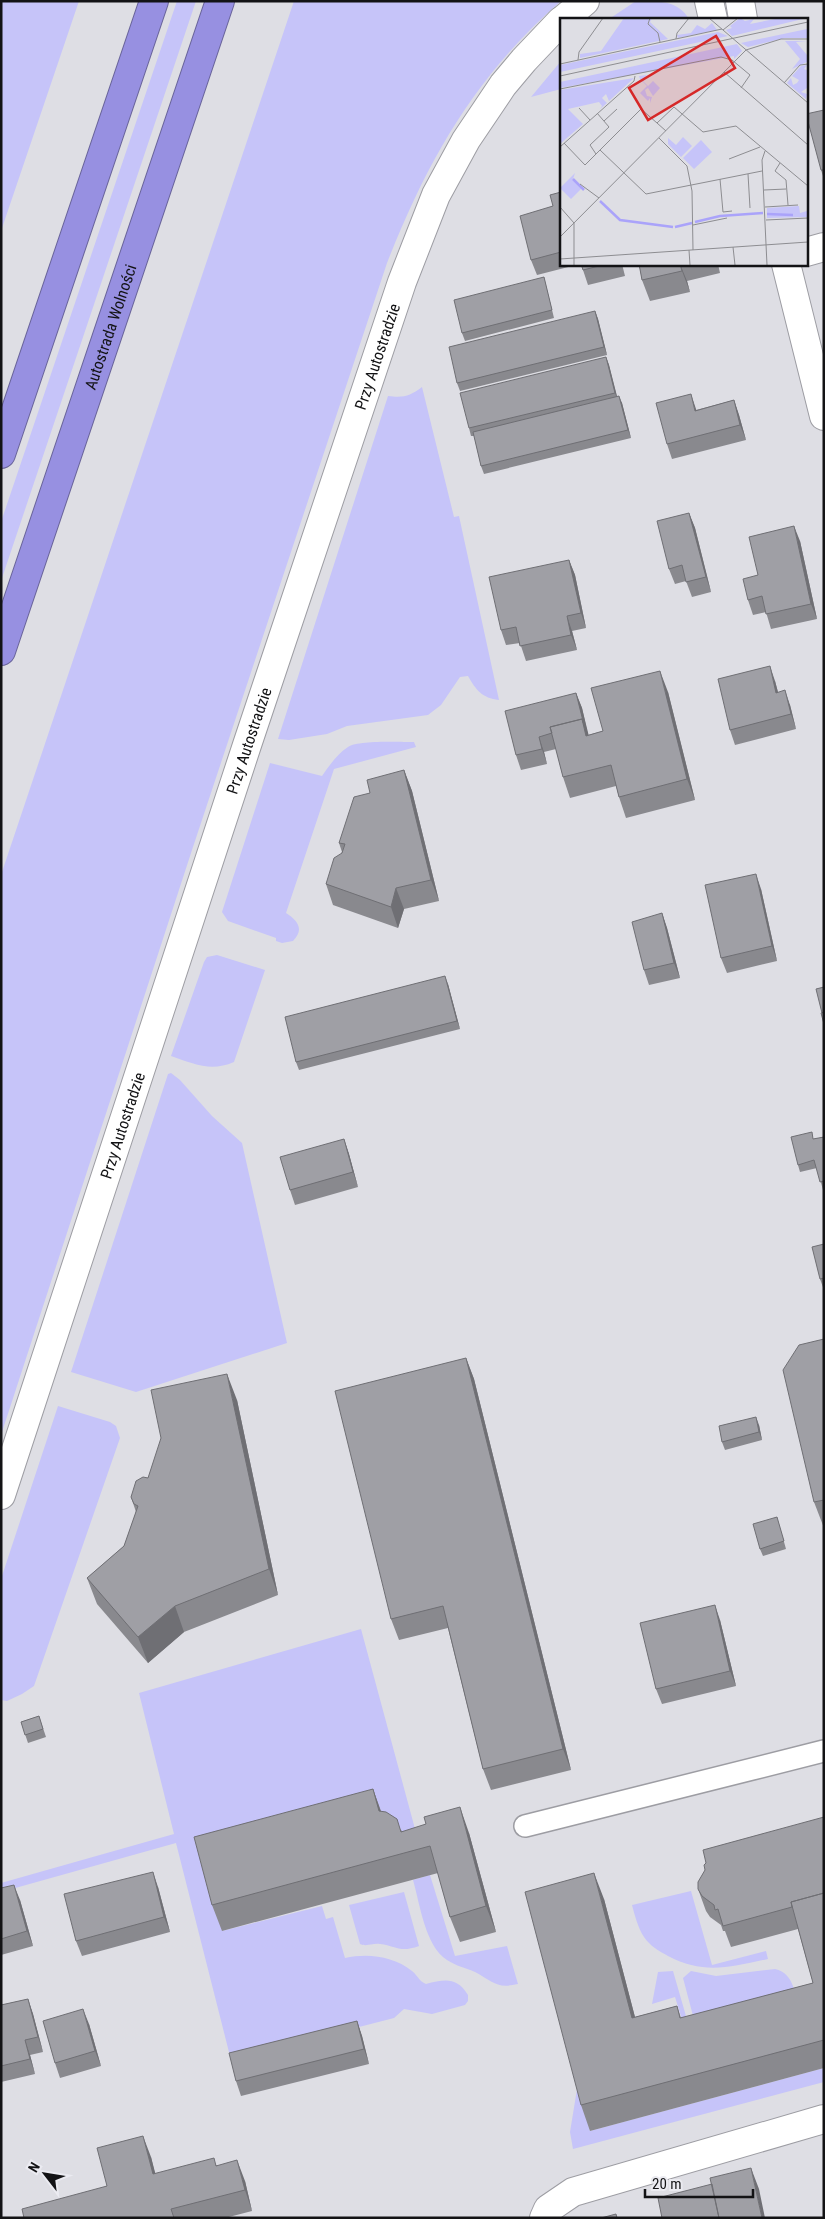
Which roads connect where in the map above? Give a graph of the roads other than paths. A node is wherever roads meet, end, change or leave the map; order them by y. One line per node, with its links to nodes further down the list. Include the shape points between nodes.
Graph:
1 (154, 1): 14 (highway)
2 (220, 1): 15 (highway, Autostrada Wolności)
3 (585, 1): 6 (street, Przy Autostradzie)
4 (709, 1): 7 (street)
5 (740, 1): 8 (street)
6 (564, 18)
7 (713, 18)
8 (743, 18)
9 (560, 22): 16 (street, Przy Autostradzie, via 508,78 466,140 436,195 402,282)
10 (824, 247): 11 (street)
11 (808, 251)
12 (786, 265): 13 (street)
13 (824, 416)
14 (1, 454)
15 (1, 651)
16 (1, 1495)
17 (824, 1751): 18 (lane)
18 (525, 1826)
19 (824, 2119): 20 (street, via 573,2192 548,2209)
20 (544, 2218)

